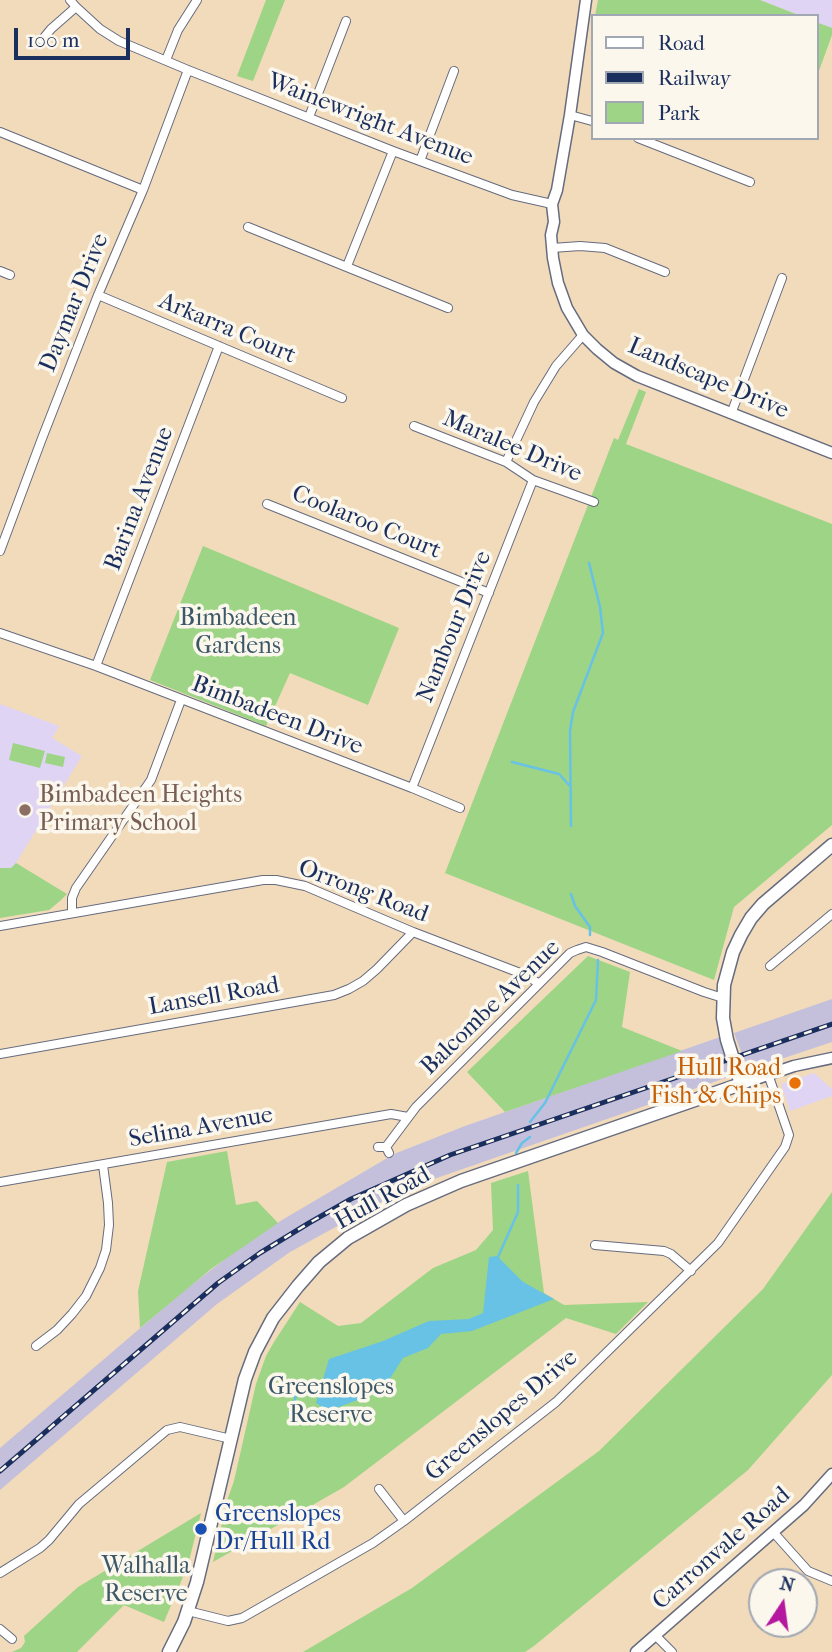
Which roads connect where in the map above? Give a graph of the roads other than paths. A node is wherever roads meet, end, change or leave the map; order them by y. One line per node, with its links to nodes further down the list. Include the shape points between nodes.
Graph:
1 (197, 0): 6 (street)
2 (586, 0): 9 (street, Landscape Drive)
3 (73, 4): 5 (street); 6 (street, Wainewright Avenue, via 119,41)
4 (346, 20): 10 (street)
5 (42, 40)
6 (166, 60): 7 (street, Wainewright Avenue)
7 (188, 70): 10 (street, Wainewright Avenue); 17 (street, Daymar Drive)
8 (454, 71): 15 (street)
9 (570, 115): 11 (street); 18 (street, Landscape Drive)
10 (309, 117): 14 (street, Wainewright Avenue)
11 (590, 120)
12 (0, 132): 17 (street)
13 (643, 140): 16 (street)
14 (393, 151): 15 (street, Wainewright Avenue); 21 (street)
15 (420, 161): 18 (street, Wainewright Avenue, via 512,195)
16 (750, 183)
17 (143, 190): 26 (street, Daymar Drive)
18 (552, 204): 20 (street, Landscape Drive)
19 (248, 227): 21 (street)
20 (552, 248): 23 (street, via 605,248); 28 (street, Landscape Drive, via 558,283)
21 (346, 266): 27 (street)
22 (0, 271): 24 (street)
23 (665, 272)
24 (10, 275)
25 (782, 278): 31 (street)
26 (98, 295): 29 (street, Arkarra Court); 38 (street, Daymar Drive)
27 (448, 308)
28 (583, 335): 31 (street, Landscape Drive, via 636,376); 34 (street, via 534,402)
29 (219, 346): 30 (street, Arkarra Court); 41 (street, Barina Avenue)
30 (342, 398)
31 (731, 414): 33 (street, Landscape Drive)
32 (414, 426): 34 (street, Maralee Drive)
33 (832, 453)
34 (506, 462): 35 (street, Maralee Drive)
35 (533, 480): 36 (street, Maralee Drive); 39 (street, Nambour Drive)
36 (594, 502)
37 (267, 504): 39 (street, Coolaroo Court)
38 (0, 551)
39 (489, 593): 43 (street, Nambour Drive)
40 (0, 633): 41 (street, Bimbadeen Drive)
41 (96, 666): 42 (street, Bimbadeen Drive)
42 (181, 700): 43 (street, Bimbadeen Drive); 46 (street, via 151,780 76,888)
43 (412, 788): 44 (street, Bimbadeen Drive)
44 (460, 808)
45 (832, 845): 52 (main road, via 751,918 730,961)
46 (72, 913): 48 (street, Orrong Road); 49 (street, Orrong Road, via 276,880 306,886)
47 (832, 914): 50 (street)
48 (0, 926)
49 (413, 932): 51 (street, Orrong Road); 53 (street, Lansell Road, via 363,981 334,995)
50 (770, 966)
51 (539, 984): 52 (street, Balcombe Avenue, via 570,953 586,947); 57 (street, Balcombe Avenue)
52 (723, 998): 56 (main road, via 725,1030)
53 (0, 1054)
54 (832, 1058): 55 (street, Hull Road)
55 (768, 1074): 56 (street, Hull Road); 62 (street, Greenslopes Drive, via 788,1142 718,1243)
56 (741, 1084): 64 (main road, Hull Road, via 461,1181 405,1205 348,1238 319,1262 273,1318 244,1379)
57 (408, 1117): 58 (street, Balcombe Avenue); 59 (street, Selina Avenue, via 391,1114)
58 (384, 1149)
59 (103, 1165): 60 (street, Selina Avenue); 63 (street, via 109,1225 100,1268 72,1314)
60 (0, 1182)
61 (595, 1245): 62 (street, via 664,1251)
62 (691, 1271): 67 (street, Greenslopes Drive, via 556,1402)
63 (36, 1346)
64 (231, 1439): 69 (street, via 180,1427 167,1430 79,1504 40,1548); 71 (main road, Hull Road)
65 (832, 1474): 68 (street, Carronvale Road)
66 (379, 1489): 67 (street)
67 (404, 1521): 71 (street, Greenslopes Drive, via 242,1618 228,1620)
68 (774, 1532): 70 (street, via 807,1571); 73 (street, Carronvale Road)
69 (0, 1573)
70 (832, 1581)
71 (188, 1611): 75 (main road, Hull Road)
72 (0, 1629): 74 (street)
73 (655, 1635): 76 (street, Carronvale Road); 77 (street)
74 (12, 1639)
75 (169, 1652)
76 (636, 1652)
77 (672, 1652)

